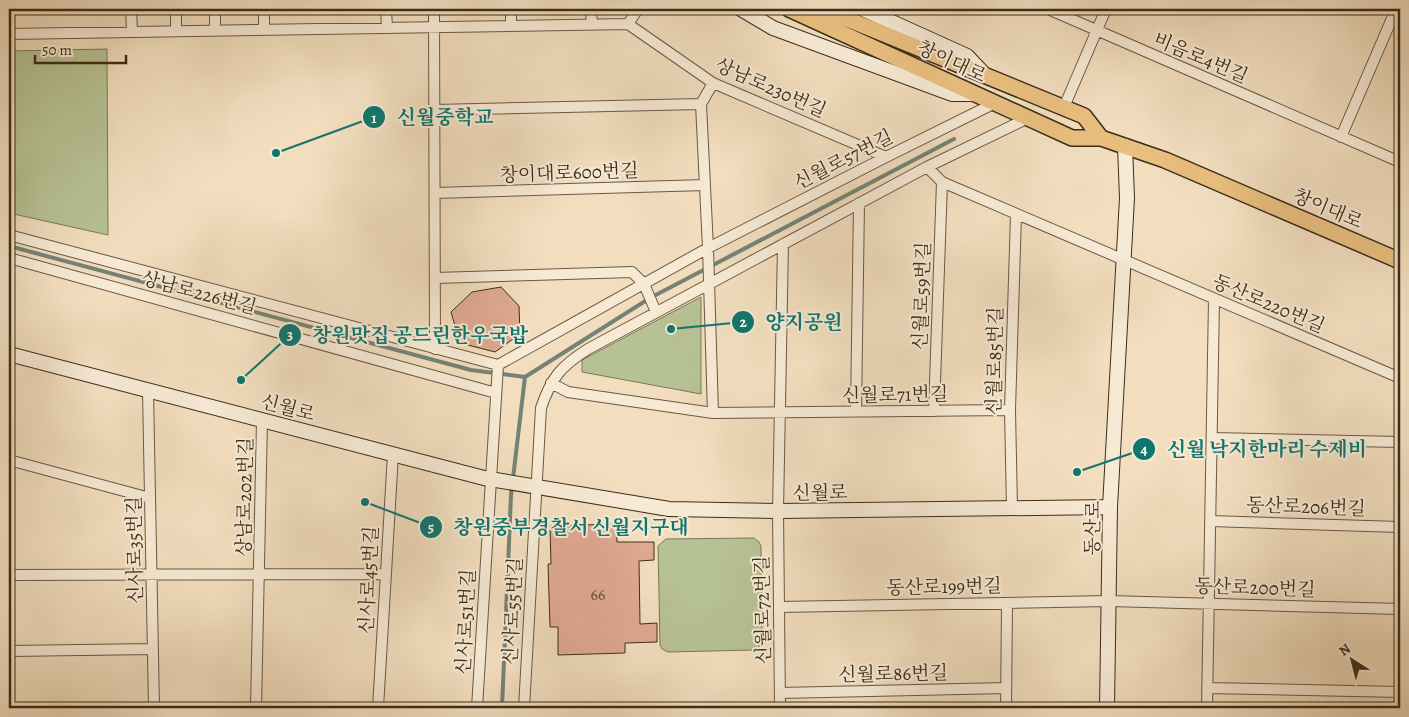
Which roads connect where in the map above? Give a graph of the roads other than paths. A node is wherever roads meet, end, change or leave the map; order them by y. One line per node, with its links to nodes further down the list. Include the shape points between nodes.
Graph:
1 (131, 9): 26 (street)
2 (176, 9): 23 (street)
3 (215, 9): 24 (street)
4 (264, 9): 22 (street)
5 (386, 9): 21 (street)
6 (434, 9): 20 (street)
7 (511, 9): 19 (street)
8 (592, 9): 18 (street)
9 (638, 9): 17 (street)
10 (741, 9): 30 (street, via 773,28 943,91)
11 (789, 9): 30 (main road, 창이대로)
12 (823, 9): 28 (main road, 창이대로)
13 (863, 9): 28 (street, via 967,56)
14 (1048, 9): 25 (street, 비음로4번길)
15 (1106, 9): 25 (street)
16 (1396, 9): 36 (street)
17 (628, 24): 18 (street); 29 (street, 상남로230번길)
18 (592, 25): 19 (street)
19 (512, 26): 20 (street)
20 (434, 27): 21 (street); 34 (street)
21 (387, 28): 22 (street)
22 (264, 30): 24 (street)
23 (176, 31): 24 (street); 26 (street)
24 (215, 31)
25 (1096, 31): 33 (street); 36 (street, 비음로4번길)
26 (132, 32): 27 (street)
27 (9, 34)
28 (986, 76): 33 (main road, 창이대로)
29 (713, 83): 32 (street); 39 (street, 상남로230번길)
30 (972, 94): 31 (main road, 창이대로)
31 (995, 103): 35 (main road, 창이대로); 39 (street, 신월로57번길)
32 (701, 104): 34 (street); 43 (street)
33 (1064, 107): 37 (main road, 창이대로, via 1084,116)
34 (434, 110): 44 (street)
35 (1028, 118): 37 (main road, 창이대로, via 1072,138); 41 (street)
36 (1341, 137): 40 (street, 비음로4번길)
37 (1101, 138): 38 (main road, 창이대로)
38 (1125, 146): 51 (street, 동산로); 52 (main road, 창이대로, via 1165,160)
39 (886, 157): 49 (street, 신월로57번길)
40 (1400, 162)
41 (927, 166): 42 (street); 45 (street)
42 (942, 182): 46 (street); 66 (street, 신월로59번길)
43 (705, 186): 44 (street, 창이대로600번길); 49 (street)
44 (435, 193): 53 (street)
45 (859, 203): 48 (street); 67 (street)
46 (1016, 214): 51 (street); 65 (street, 신월로85번길)
47 (9, 235): 58 (street)
48 (783, 244): 54 (street); 68 (street)
49 (708, 253): 54 (street); 55 (street, 신월로57번길)
50 (9, 258): 64 (street, 상남로226번길)
51 (1124, 259): 56 (street, 동산로220번길); 78 (street, 동산로)
52 (1400, 261)
53 (435, 278): 55 (street, via 632,272); 58 (street)
54 (709, 280): 57 (street); 69 (street)
55 (645, 287): 57 (street); 60 (street, 신월로57번길)
56 (1214, 299): 61 (street, 동산로220번길); 71 (street)
57 (655, 310): 62 (street, via 570,360 556,373)
58 (435, 349): 60 (street)
59 (9, 354): 63 (street, 신월로)
60 (498, 366): 64 (street)
61 (1400, 378)
62 (551, 383): 69 (street, via 568,392); 76 (street, via 541,408)
63 (148, 390): 70 (street, 신월로); 77 (street, 신사로35번길)
64 (496, 393): 75 (street)
65 (1010, 410): 66 (street, 신월로71번길); 79 (street, 신월로85번길)
66 (934, 411): 67 (street, 신월로71번길)
67 (856, 412): 68 (street, 신월로71번길)
68 (780, 413): 69 (street); 80 (street)
69 (713, 414)
70 (262, 420): 73 (street, 신월로); 84 (street, 상남로202번길)
71 (1212, 438): 72 (street); 81 (street)
72 (1400, 442)
73 (393, 454): 75 (street, 신월로); 85 (street, 신사로45번길)
74 (9, 460): 77 (street)
75 (495, 480): 76 (street, 신월로); 101 (street, 신사로51번길)
76 (534, 486): 80 (street, 신월로, via 669,509); 102 (street, 신사로55번길)
77 (150, 498): 83 (street, 신사로35번길)
78 (1110, 507): 79 (street, 신월로); 87 (street, 동산로)
79 (1012, 508): 80 (street, 신월로)
80 (778, 511): 90 (street, 신월로72번길)
81 (1210, 521): 82 (street, 동산로206번길); 89 (street)
82 (1400, 527)
83 (151, 574): 84 (street, 상남로202번길); 86 (street, 상남로202번길); 92 (street, 신사로35번길)
84 (260, 574): 85 (street, 상남로202번길); 99 (street)
85 (386, 574): 100 (street, 신사로45번길)
86 (9, 575)
87 (1109, 601): 88 (street, 동산로199번길); 89 (street, 동산로200번길); 105 (street, 동산로)
88 (1007, 603): 90 (street, 동산로199번길); 94 (street)
89 (1208, 603): 91 (street, 동산로200번길); 95 (street)
90 (779, 607): 97 (street, 신월로72번길)
91 (1400, 609)
92 (153, 649): 93 (street); 98 (street, 신사로35번길)
93 (9, 651)
94 (1006, 688): 97 (street, 신월로86번길); 104 (street)
95 (1207, 688): 96 (street); 106 (street)
96 (1400, 692)
97 (780, 693): 103 (street, 신월로72번길)
98 (154, 708)
99 (256, 708)
100 (378, 708)
101 (477, 708)
102 (524, 708)
103 (780, 708)
104 (1006, 708)
105 (1107, 708)
106 (1207, 708)

